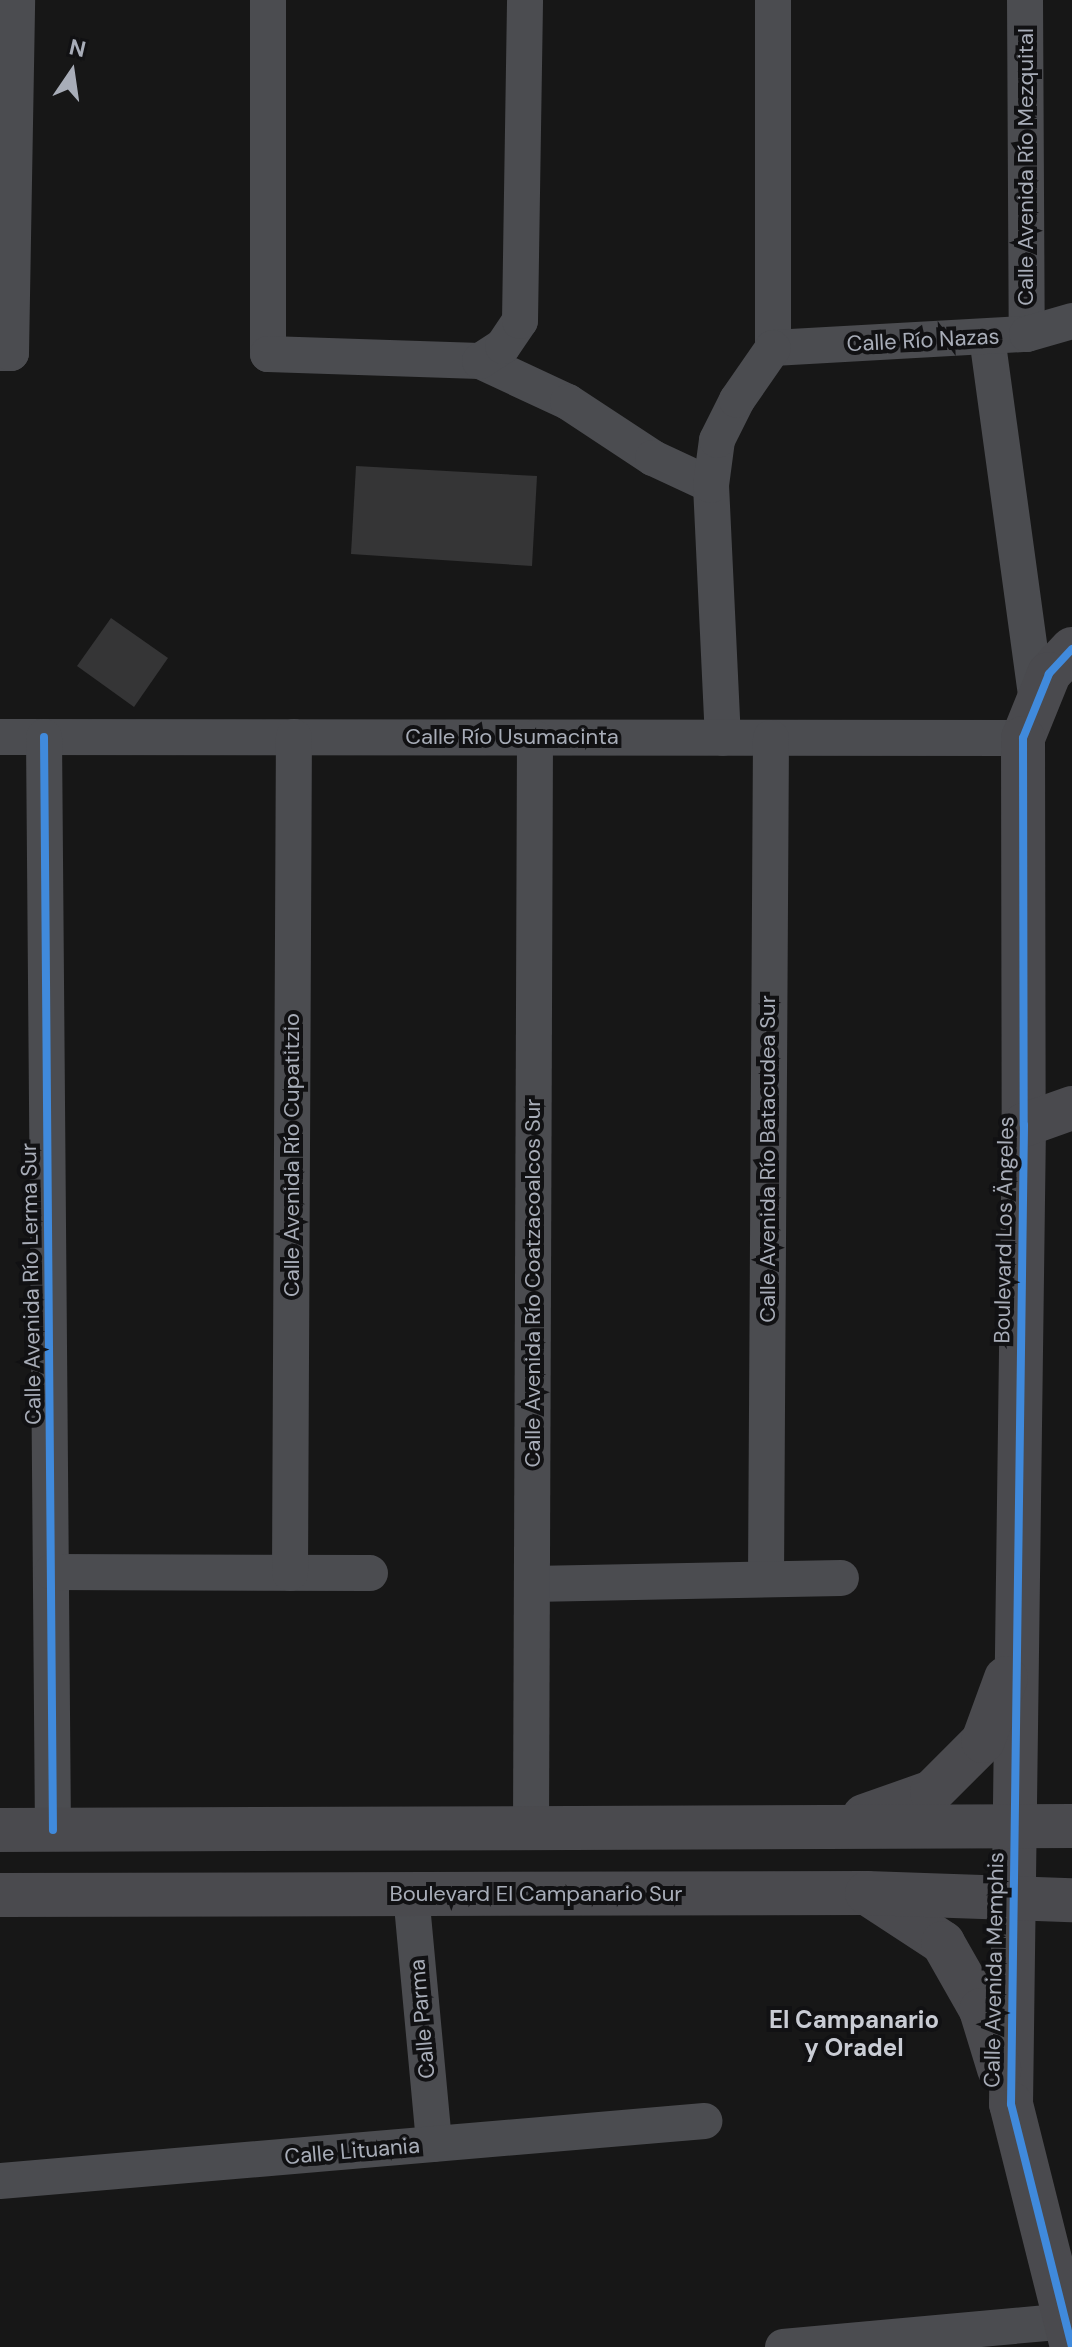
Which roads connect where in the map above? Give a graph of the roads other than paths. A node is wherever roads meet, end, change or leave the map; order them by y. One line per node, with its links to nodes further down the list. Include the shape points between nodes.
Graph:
1 (17, 0): 10 (street)
2 (268, 0): 11 (street, via 268,354)
3 (525, 0): 11 (street, via 520,321 503,346)
4 (773, 0): 9 (street)
5 (1025, 0): 7 (street, Calle Avenida Río Mezquital)
6 (1072, 321): 7 (street, Calle Río Nazas)
7 (1027, 334): 8 (street, Calle Río Nazas)
8 (987, 337): 9 (street, Calle Río Nazas); 14 (street)
9 (773, 348): 12 (street, via 717,440)
10 (5, 353)
11 (480, 361): 12 (street, via 568,402 653,458)
12 (711, 485): 19 (street)
13 (1072, 649): 14 (street, Boulevard Los Ängeles, via 1049,674)
14 (1030, 721): 20 (street, Calle Río Usumacinta); 22 (street, Boulevard Los Ängeles)
15 (0, 737): 16 (street, Calle Río Usumacinta)
16 (44, 737): 17 (street, Calle Río Usumacinta); 23 (street, Calle Avenida Río Lerma Sur)
17 (294, 737): 18 (street, Calle Río Usumacinta); 24 (street, Calle Avenida Río Cupatitzio)
18 (535, 738): 19 (street, Calle Río Usumacinta); 28 (street, Calle Avenida Río Coatzacoalcos Sur)
19 (723, 738): 20 (street, Calle Río Usumacinta)
20 (771, 738): 27 (street, Calle Avenida Río Batacudea Sur)
21 (1072, 1108): 22 (street, Boulevard Los Ängeles)
22 (1024, 1125): 29 (street, Boulevard Los Ängeles)
23 (52, 1572): 24 (street); 35 (street, Calle Avenida Río Lerma Sur)
24 (290, 1573): 25 (street)
25 (370, 1573)
26 (841, 1578): 27 (street)
27 (766, 1579): 28 (street)
28 (532, 1584): 33 (street, Calle Avenida Río Coatzacoalcos Sur)
29 (1017, 1650): 30 (street, Boulevard Los Ängeles); 32 (street, via 983,1741 932,1792)
30 (1014, 1826): 31 (street); 32 (street); 39 (street, Calle Avenida Memphis)
31 (1072, 1826)
32 (834, 1827): 33 (street)
33 (531, 1828): 35 (street)
34 (0, 1830): 35 (street)
35 (53, 1830)
36 (867, 1893): 37 (street, Boulevard El Campanario Sur); 39 (street, Boulevard El Campanario Sur); 41 (street, via 943,1943 981,2010)
37 (411, 1894): 38 (street, Boulevard El Campanario Sur); 43 (street, Calle Parma)
38 (0, 1895)
39 (1013, 1898): 40 (street, Boulevard El Campanario Sur); 41 (street, Calle Avenida Memphis)
40 (1072, 1900)
41 (1011, 2104): 45 (street, Calle Avenida Memphis)
42 (704, 2121): 43 (street, Calle Lituania)
43 (434, 2144): 44 (street, Calle Lituania)
44 (0, 2181)
45 (1069, 2334): 46 (street)
46 (783, 2347)

